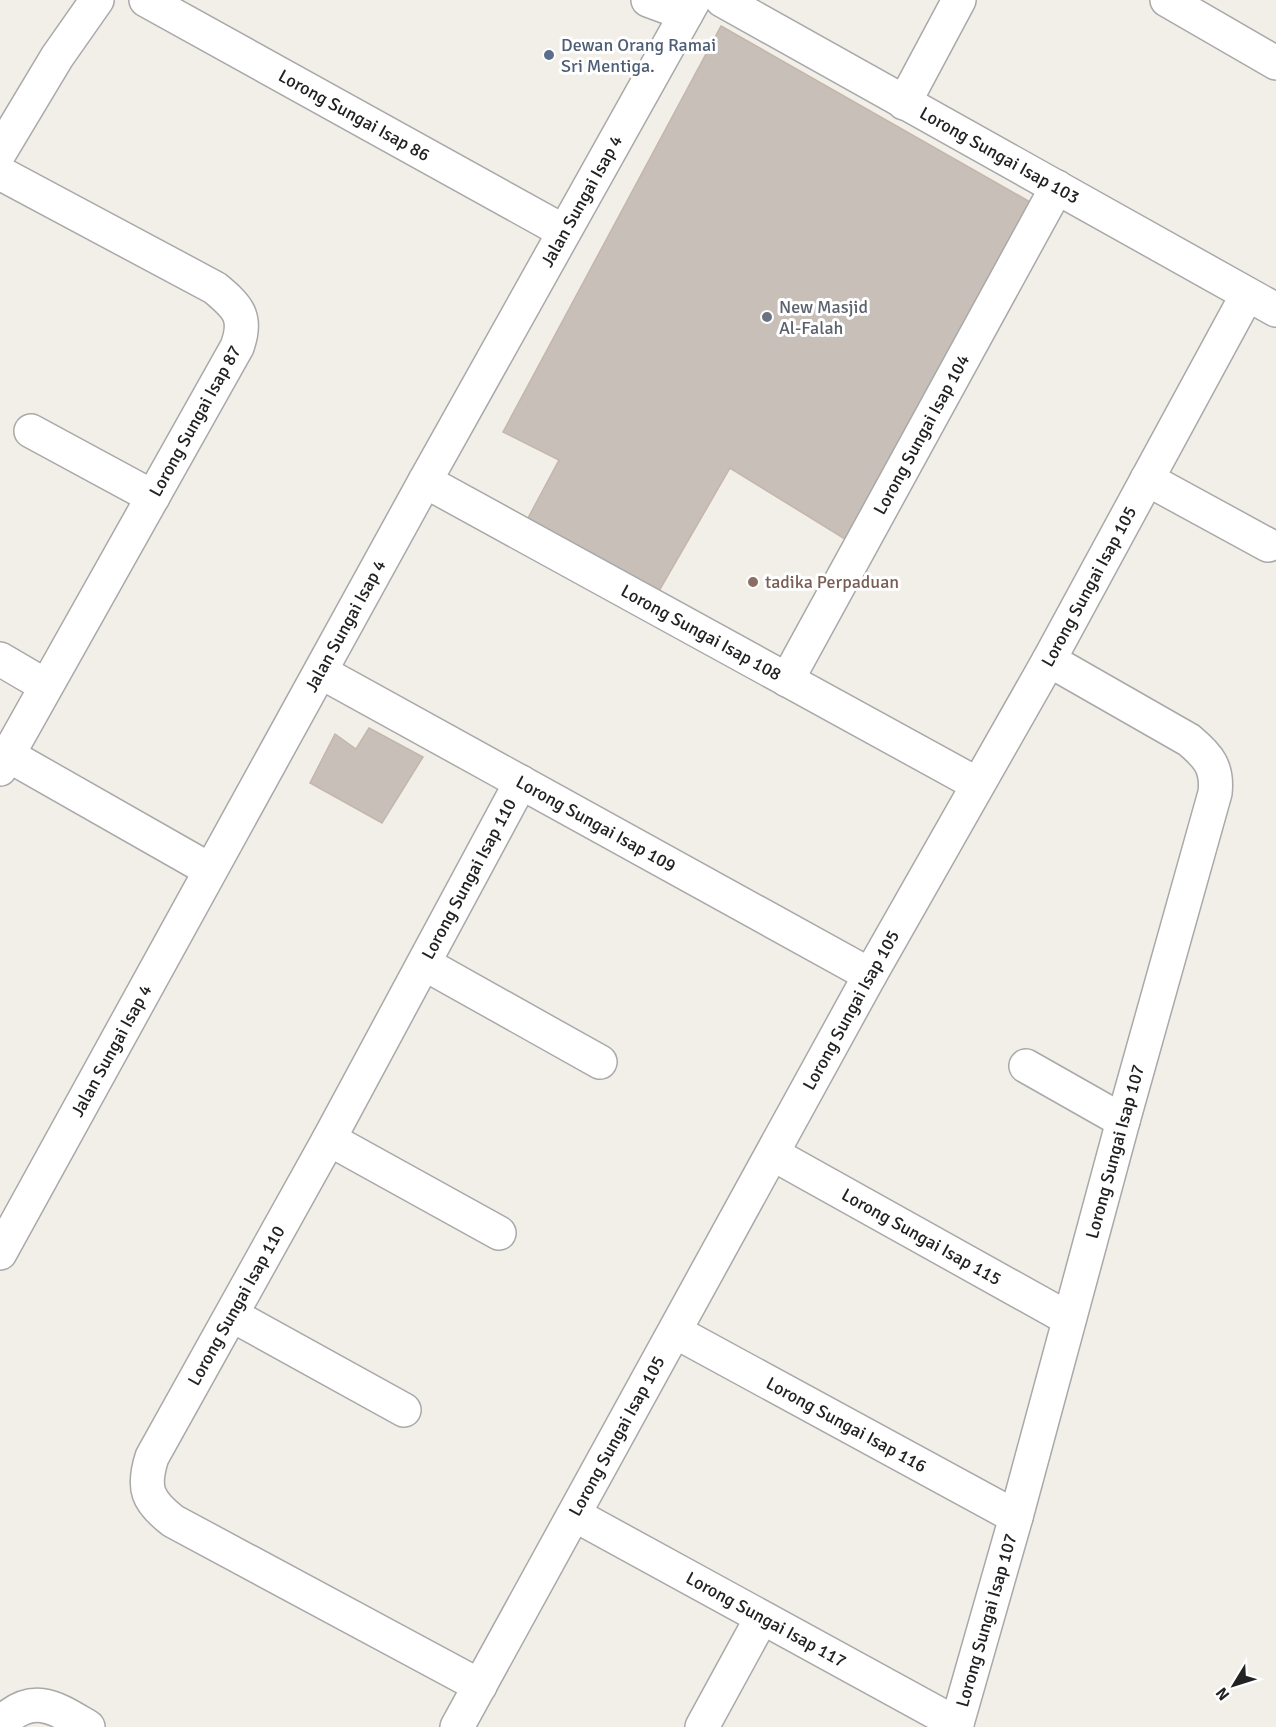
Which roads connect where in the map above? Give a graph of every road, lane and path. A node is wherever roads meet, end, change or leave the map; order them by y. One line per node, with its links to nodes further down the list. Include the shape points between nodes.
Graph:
1 (97, 0): 10 (street, via 57,57)
2 (146, 0): 13 (street, Lorong Sungai Isap 86)
3 (648, 0): 7 (street)
4 (722, 0): 9 (street, Lorong Sungai Isap 103)
5 (959, 0): 9 (street)
6 (1167, 0): 8 (street)
7 (690, 7): 13 (street, Jalan Sungai Isap 4)
8 (1276, 63)
9 (903, 104): 12 (street, Lorong Sungai Isap 103)
10 (0, 152)
11 (0, 173): 19 (street, Lorong Sungai Isap 87, via 215,288 240,314 243,332 237,347)
12 (1057, 187): 14 (street, Lorong Sungai Isap 103); 24 (street, Lorong Sungai Isap 104)
13 (563, 231): 18 (street, Jalan Sungai Isap 4)
14 (1247, 295): 15 (street, Lorong Sungai Isap 103); 17 (street, Lorong Sungai Isap 105)
15 (1276, 310)
16 (31, 431): 19 (street)
17 (1147, 479): 20 (street); 22 (street, Lorong Sungai Isap 105)
18 (425, 481): 23 (street, Jalan Sungai Isap 4); 24 (street, Lorong Sungai Isap 108)
19 (153, 496): 25 (street, Lorong Sungai Isap 87)
20 (1268, 545)
21 (0, 659): 25 (street)
22 (1049, 660): 28 (street, Lorong Sungai Isap 105); 34 (street, Lorong Sungai Isap 107, via 1189,740 1202,751 1217,779)
23 (321, 672): 27 (street, Lorong Sungai Isap 109); 29 (street, Jalan Sungai Isap 4)
24 (787, 680): 28 (street, Lorong Sungai Isap 108)
25 (46, 686): 26 (street, Lorong Sungai Isap 87)
26 (4, 762): 29 (street)
27 (521, 782): 30 (street, Lorong Sungai Isap 110); 31 (street, Lorong Sungai Isap 109)
28 (977, 784): 31 (street, Lorong Sungai Isap 105)
29 (210, 870): 38 (street, Jalan Sungai Isap 4)
30 (424, 964): 32 (street); 35 (street, Lorong Sungai Isap 110)
31 (870, 975): 36 (street, Lorong Sungai Isap 105)
32 (600, 1062)
33 (1026, 1066): 34 (street)
34 (1123, 1121): 40 (street, Lorong Sungai Isap 107)
35 (329, 1139): 37 (street); 39 (street, Lorong Sungai Isap 110)
36 (773, 1154): 40 (street, Lorong Sungai Isap 115); 41 (street, Lorong Sungai Isap 105)
37 (499, 1233)
38 (0, 1253)
39 (232, 1315): 42 (street); 46 (street, Lorong Sungai Isap 110, via 152,1456 146,1485 150,1498 173,1521)
40 (1070, 1319): 44 (street, Lorong Sungai Isap 107)
41 (676, 1332): 43 (street, Lorong Sungai Isap 105); 44 (street, Lorong Sungai Isap 116)
42 (404, 1410)
43 (575, 1515): 45 (street, Lorong Sungai Isap 117); 46 (street, Lorong Sungai Isap 105)
44 (1017, 1517): 48 (street, Lorong Sungai Isap 107)
45 (761, 1619): 48 (street, Lorong Sungai Isap 117); 51 (street)
46 (480, 1686): 50 (street, Lorong Sungai Isap 105)
47 (0, 1724): 49 (street, via 17,1711 45,1705)
48 (956, 1726)
49 (88, 1727)
50 (457, 1727)
51 (702, 1727)

